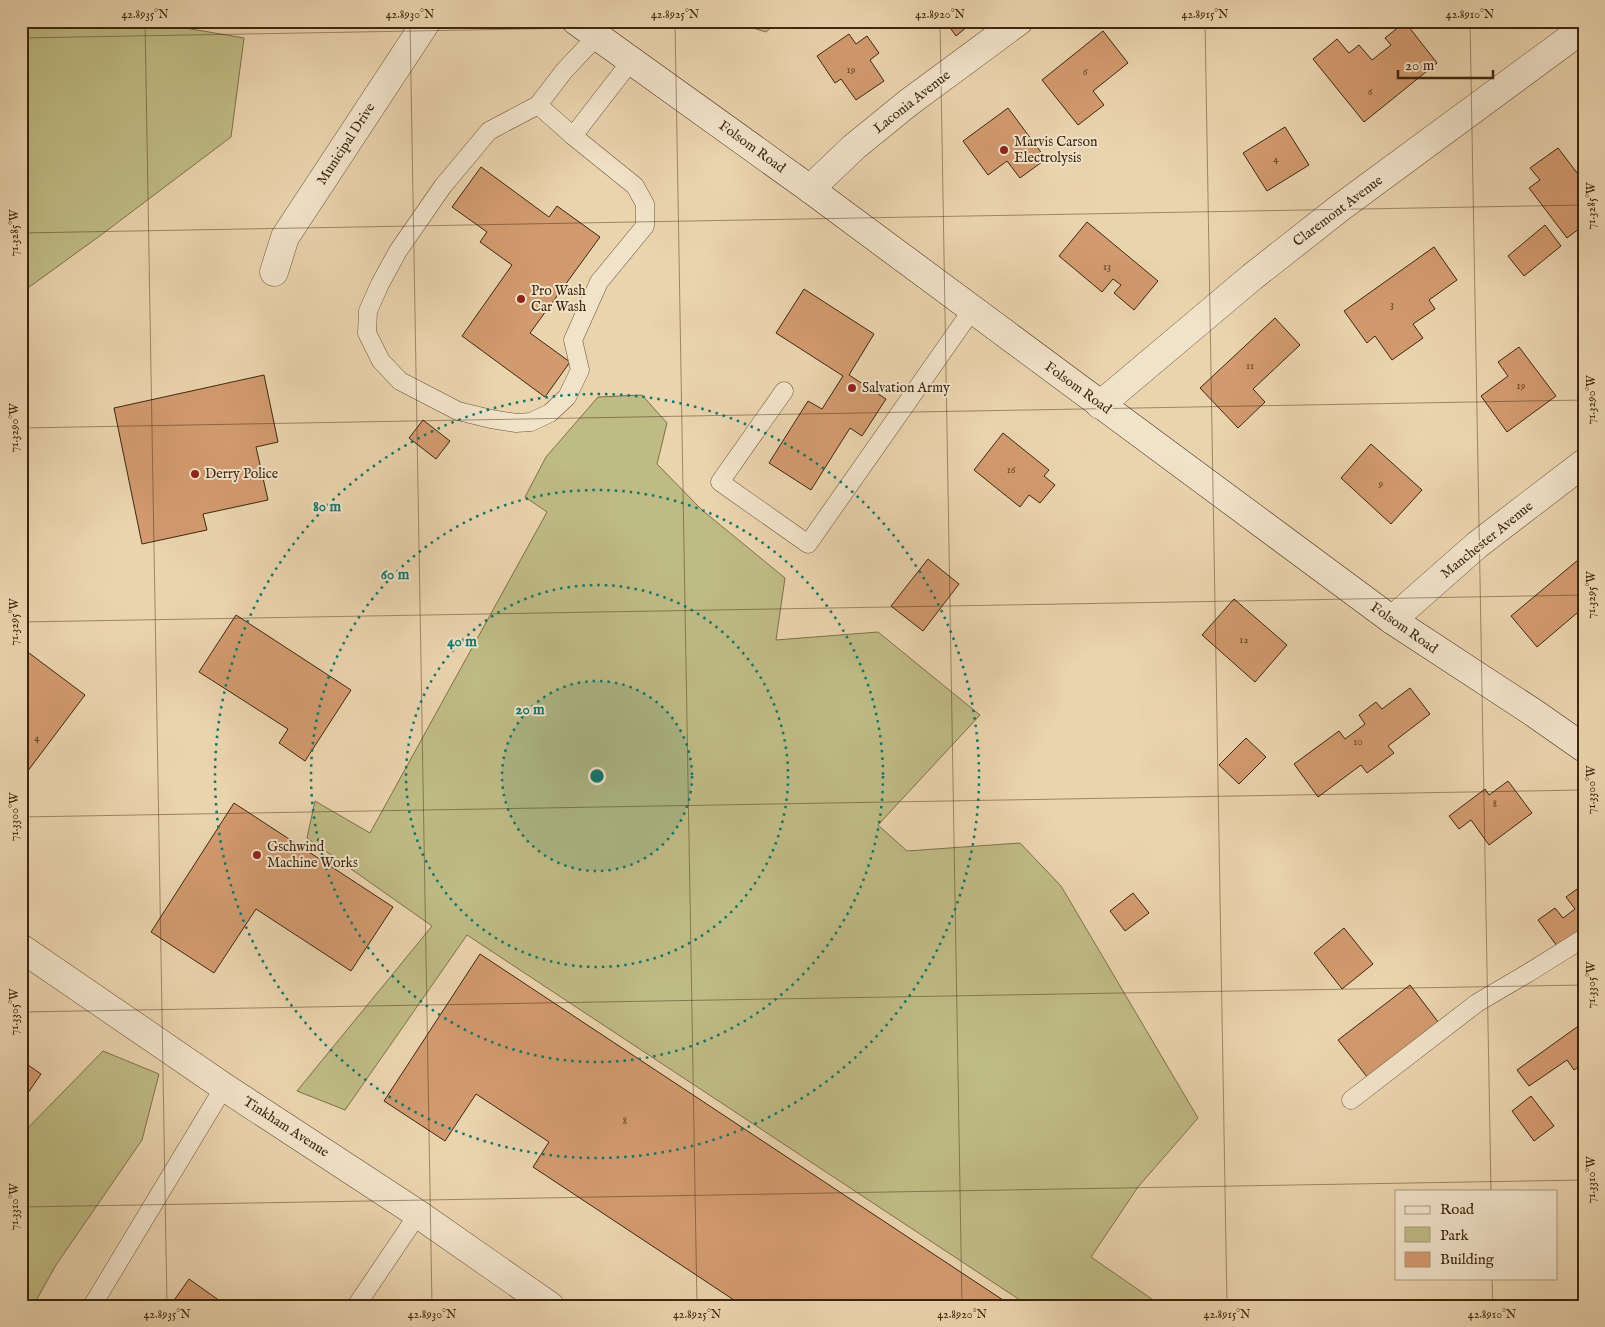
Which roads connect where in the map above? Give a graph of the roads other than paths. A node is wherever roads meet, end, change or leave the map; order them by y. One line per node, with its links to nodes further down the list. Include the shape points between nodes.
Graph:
1 (427, 21): 9 (street, Municipal Drive, via 285,237)
2 (1019, 21): 8 (street, Laconia Avenue, via 908,103 854,147)
3 (1584, 28): 12 (street, Claremont Avenue, via 1341,207)
4 (586, 29): 5 (street, Folsom Road); 6 (lane, via 564,71)
5 (631, 61): 7 (lane); 8 (street, Folsom Road)
6 (538, 105): 7 (lane); 7 (lane, via 489,132 443,186 398,251 380,284 368,311 367,333 381,360 400,381 458,411 516,422 532,422 567,398 580,370 573,340 599,282 645,226 645,204 635,186)
7 (573, 136)
8 (810, 189): 10 (street, Folsom Road)
9 (274, 272)
10 (972, 310): 11 (lane, via 808,544 720,482); 12 (street, Folsom Road)
11 (784, 391)
12 (1100, 404): 14 (street, Folsom Road)
13 (1584, 463): 14 (street, Manchester Avenue, via 1477,545)
14 (1392, 620): 15 (street, Folsom Road)
15 (1584, 748)
16 (1584, 938): 19 (lane, via 1477,1003)
17 (21, 948): 18 (street, Tinkham Avenue)
18 (224, 1087): 20 (street, Tinkham Avenue); 21 (lane)
19 (1351, 1100)
20 (418, 1214): 22 (lane); 23 (street, Tinkham Avenue)
21 (92, 1306)
22 (356, 1306)
23 (550, 1306)

